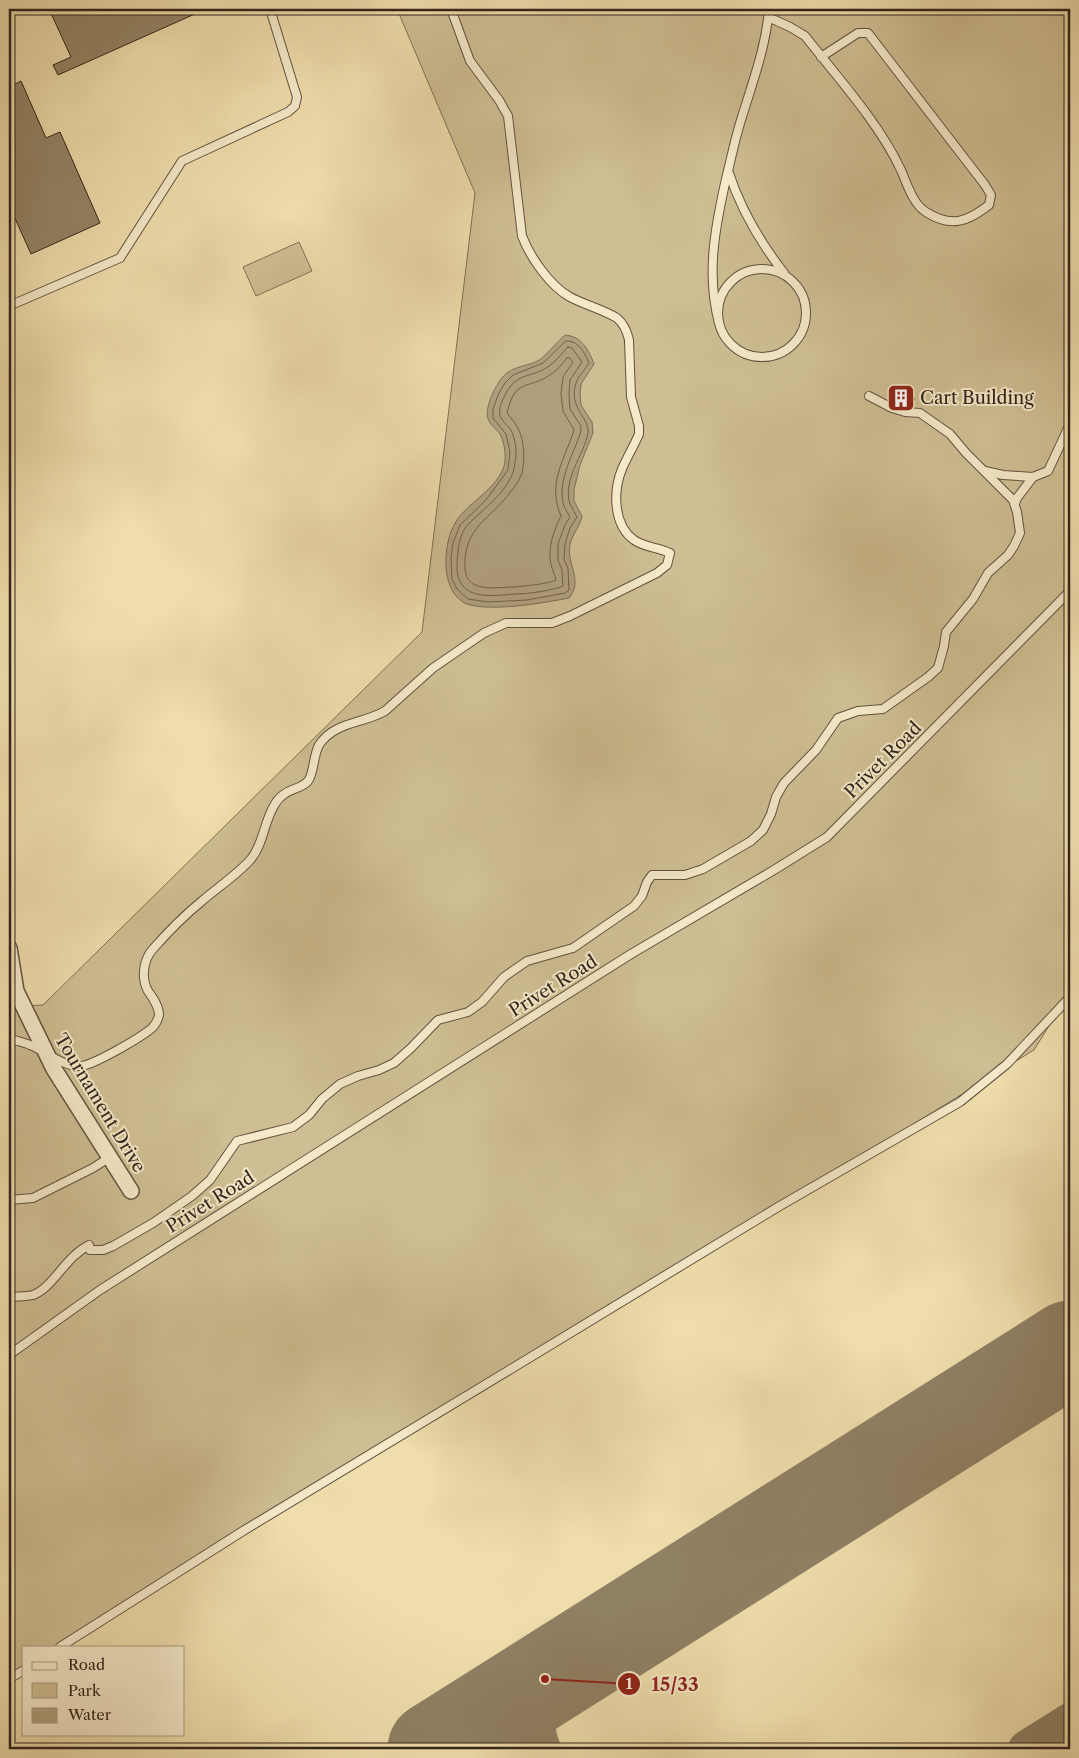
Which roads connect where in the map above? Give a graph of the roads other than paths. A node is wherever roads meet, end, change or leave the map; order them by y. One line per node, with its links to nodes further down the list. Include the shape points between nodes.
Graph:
1 (270, 9): 7 (lane, via 296,97 295,106 182,162 120,258)
2 (451, 9): 19 (lane, via 470,61 500,100 508,116 526,247 562,292 624,324 629,340 631,396 639,434 619,478 617,508 622,526 632,538 647,547 670,553 667,565 640,583 562,619 543,623 506,623 484,633 433,668 384,711 347,724 326,736 314,758 310,780 279,798 252,858 188,913 152,950 144,974 158,1009 154,1026 116,1050 82,1066 70,1065)
3 (769, 13): 4 (lane, via 805,36); 5 (lane)
4 (821, 57): 4 (lane, via 884,139 915,201 924,212 944,222 958,222 988,205 991,195 985,185 868,34 858,33)
5 (728, 171): 6 (lane, via 743,211); 8 (lane, via 713,255 712,284)
6 (786, 275): 8 (lane, via 757,269 730,282 722,294); 8 (lane, via 804,299 806,314 804,328 786,350 774,356 746,354 724,336)
7 (9, 306)
8 (719, 323)
9 (869, 396): 11 (lane, via 892,408 927,417 950,434)
10 (1070, 424): 12 (lane, via 1048,471)
11 (985, 471): 12 (lane); 13 (lane)
12 (1033, 477): 13 (lane)
13 (1015, 504): 23 (lane, via 1020,532 1014,546 988,573 973,599 946,632 938,668 883,709 858,711 838,718 816,750 784,783 763,830 751,841 703,869 685,875 652,875 634,906 573,948 526,960 504,977 482,1002 468,1012 438,1020 394,1063 340,1084 293,1127 237,1142 210,1180 153,1223 103,1250 90,1250 89,1245 78,1250 47,1287 32,1295)
14 (1070, 591): 24 (lane, Privet Road, via 827,837 622,960 108,1284)
15 (9, 948): 16 (street, Tournament Drive)
16 (12, 992): 19 (street, Tournament Drive)
17 (1070, 997): 25 (lane, via 1007,1064 960,1102 778,1207 243,1531)
18 (9, 1038): 19 (lane)
19 (46, 1053): 20 (street, Tournament Drive)
20 (110, 1156): 21 (street, Tournament Drive); 22 (lane, via 34,1198)
21 (132, 1191)
22 (9, 1200)
23 (9, 1297)
24 (9, 1355)
25 (62, 1646)
26 (22, 1671): 27 (lane)
27 (9, 1679)

